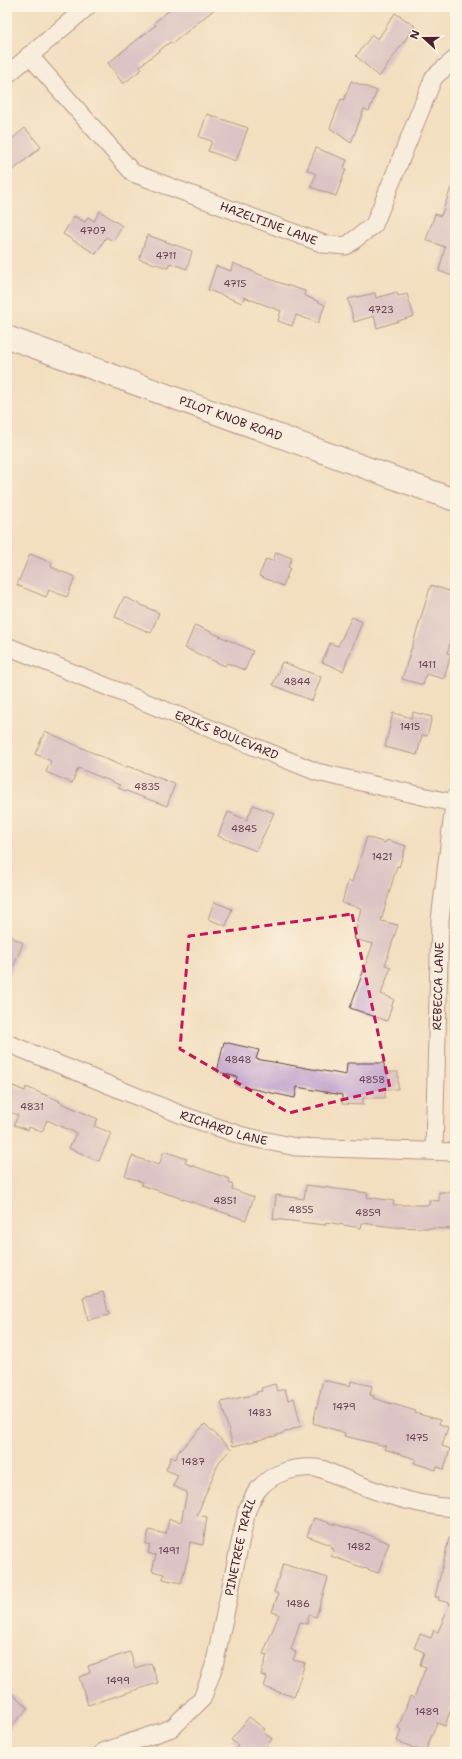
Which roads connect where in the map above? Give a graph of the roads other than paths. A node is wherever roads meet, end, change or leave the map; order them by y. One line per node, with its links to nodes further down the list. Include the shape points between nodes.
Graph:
1 (87, 7): 2 (street)
2 (29, 55): 3 (street, HAZELTINE LANE, via 133,173 324,244 346,246 374,225 434,77); 4 (street)
3 (455, 59)
4 (7, 75)
5 (7, 337): 6 (main road, PILOT KNOB ROAD)
6 (455, 500)
7 (7, 646): 8 (street, ERIKS BOULEVARD, via 317,772)
8 (454, 800): 10 (street, REBECCA LANE, via 440,920)
9 (7, 1043): 10 (street, RICHARD LANE, via 182,1115 243,1136 296,1147)
10 (434, 1152): 11 (street, RICHARD LANE)
11 (455, 1152)
12 (455, 1508): 13 (street, PINETREE TRAIL, via 430,1506 397,1498 322,1469 293,1468 274,1477 257,1491 247,1510 214,1666 202,1699 172,1728)
13 (103, 1752)

